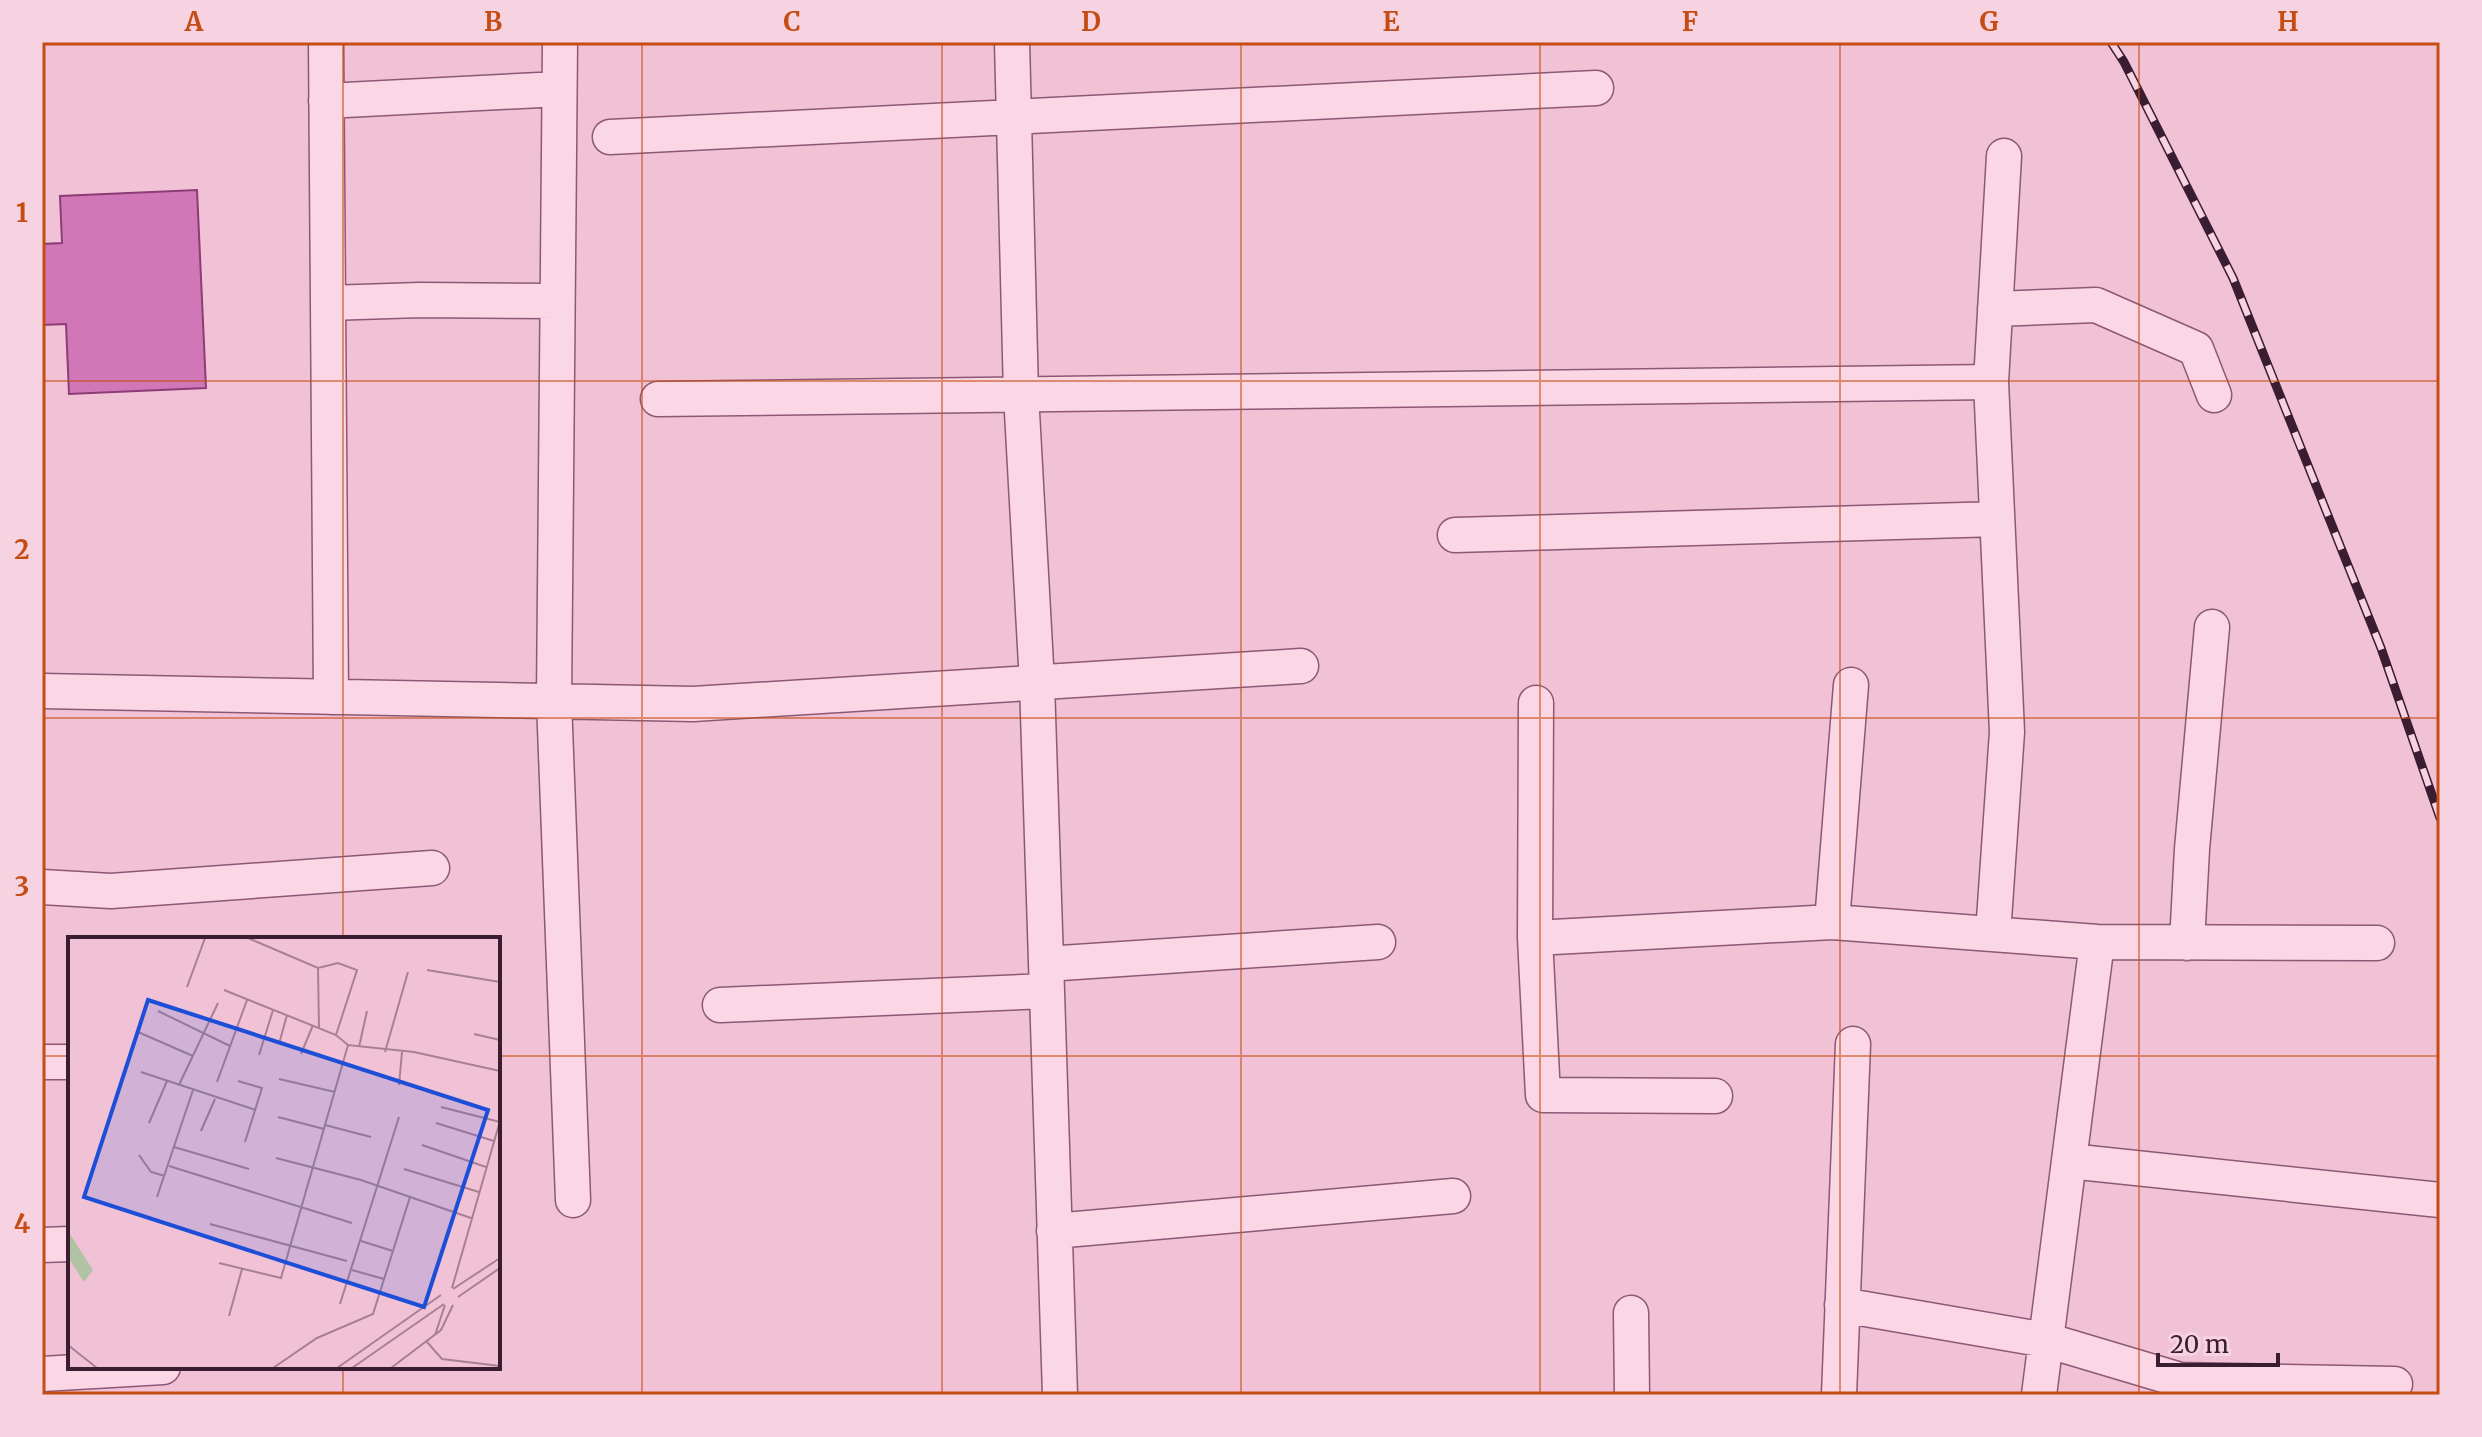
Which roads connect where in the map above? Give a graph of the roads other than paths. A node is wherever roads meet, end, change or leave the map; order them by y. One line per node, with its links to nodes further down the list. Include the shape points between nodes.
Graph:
1 (326, 42): 6 (street)
2 (560, 42): 5 (street)
3 (1012, 42): 7 (street)
4 (1596, 88): 7 (street)
5 (559, 89): 6 (street); 10 (street)
6 (326, 101): 11 (street)
7 (1012, 117): 8 (street); 14 (street)
8 (610, 137)
9 (2004, 156): 12 (street)
10 (557, 301): 11 (street); 25 (street)
11 (328, 303): 24 (street)
12 (1995, 309): 13 (street); 15 (street, via 2096,305 2196,349)
13 (1991, 382): 14 (street); 17 (street)
14 (1021, 394): 16 (street); 21 (street)
15 (2214, 395)
16 (658, 399)
17 (1997, 519): 18 (street); 30 (street, via 2007,732)
18 (1455, 535)
19 (2212, 627): 34 (street)
20 (1301, 666): 21 (street)
21 (1037, 683): 25 (street, via 693,704); 36 (street)
22 (1851, 685): 29 (street)
23 (42, 691): 24 (street)
24 (331, 697): 25 (street)
25 (554, 701): 44 (street)
26 (1536, 703): 31 (street)
27 (432, 868): 28 (street, via 111,891)
28 (42, 887)
29 (1832, 922): 30 (street); 31 (street)
30 (1993, 934): 33 (street)
31 (1535, 938): 41 (street, via 1543,1095)
32 (1378, 942): 36 (street)
33 (2097, 942): 34 (street); 42 (street)
34 (2187, 943): 35 (street)
35 (2377, 943)
36 (1046, 977): 37 (street); 46 (street)
37 (720, 1005)
38 (1853, 1044): 49 (street)
39 (42, 1062): 40 (street)
40 (68, 1062)
41 (1715, 1096)
42 (2069, 1161): 45 (street); 51 (street)
43 (1453, 1196): 46 (street)
44 (573, 1200)
45 (2440, 1200)
46 (1054, 1231): 55 (street)
47 (68, 1244): 48 (street)
48 (42, 1245)
49 (1842, 1305): 51 (street); 57 (street)
50 (1631, 1313): 56 (street)
51 (2046, 1340): 54 (street, via 2180,1380); 58 (street)
52 (128, 1369): 53 (street)
53 (42, 1374)
54 (2395, 1384)
55 (1060, 1395)
56 (1632, 1395)
57 (1839, 1395)
58 (2039, 1395)

